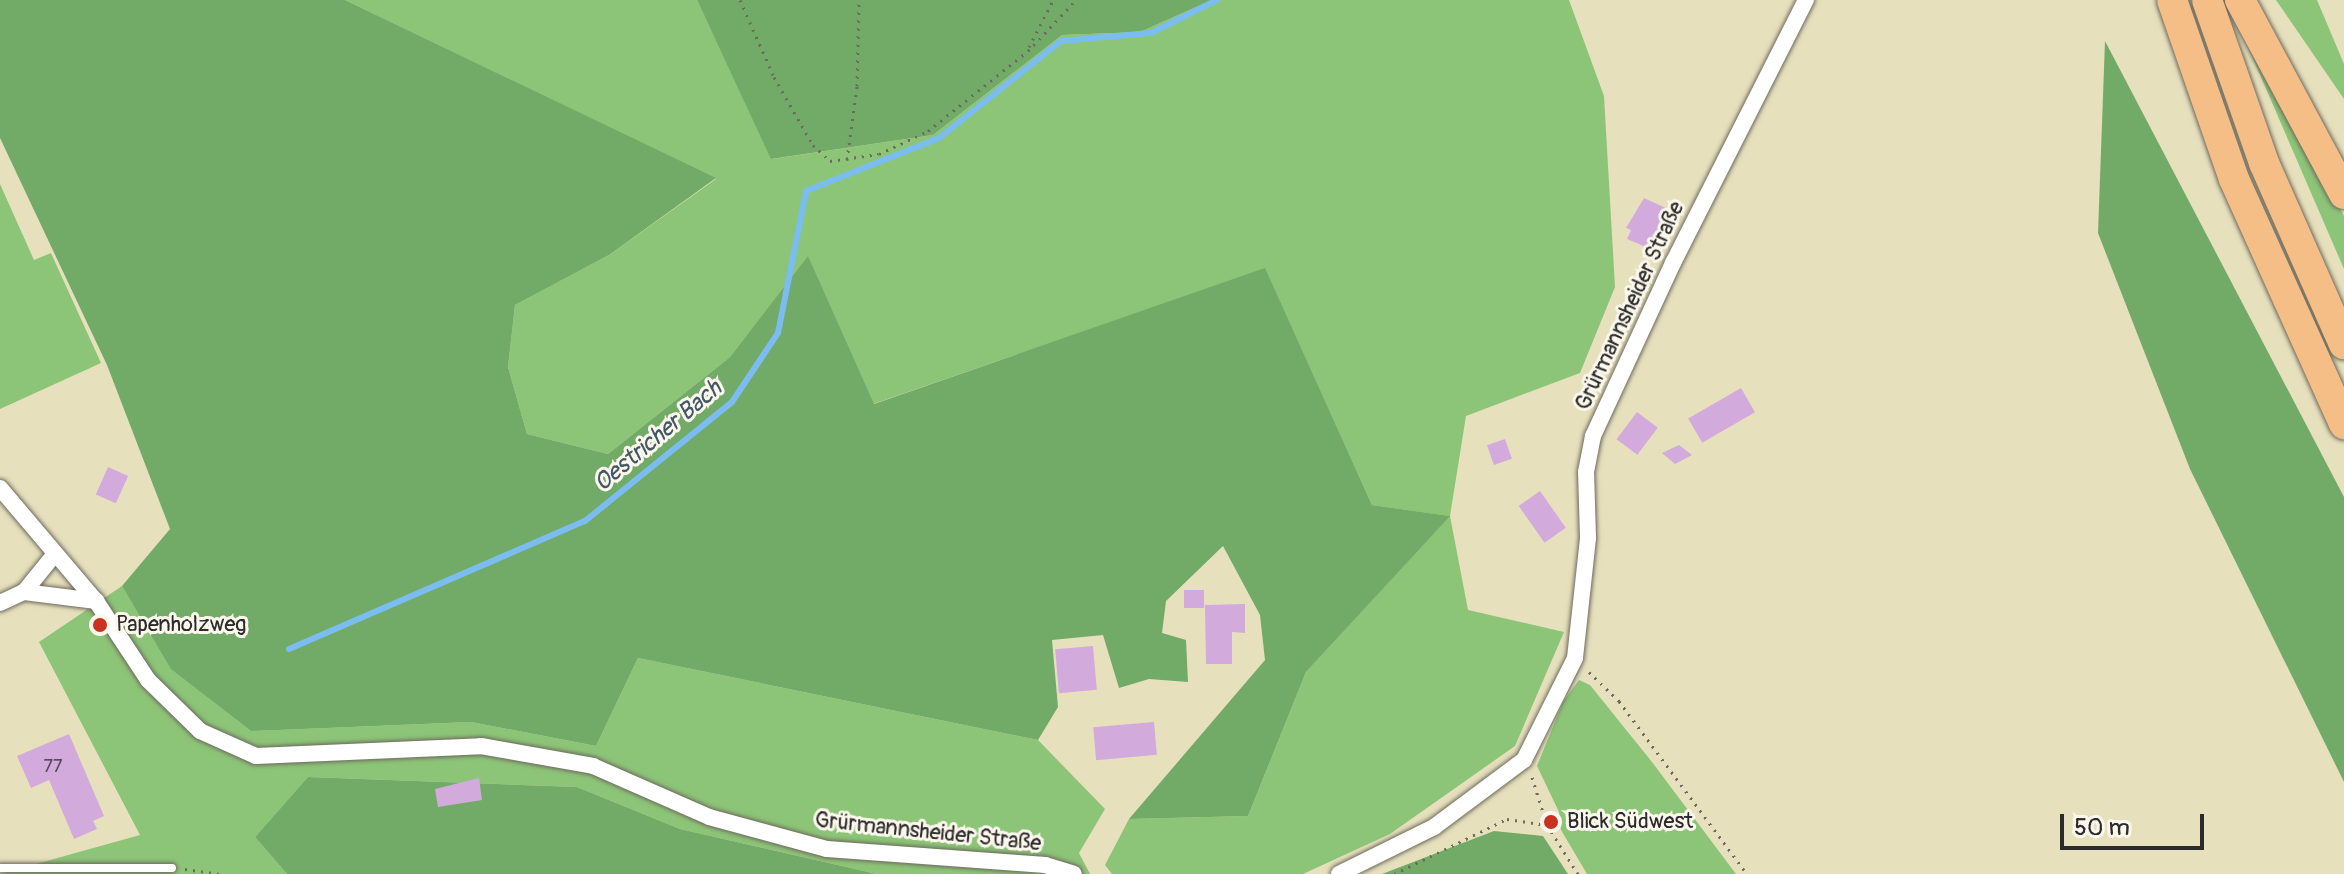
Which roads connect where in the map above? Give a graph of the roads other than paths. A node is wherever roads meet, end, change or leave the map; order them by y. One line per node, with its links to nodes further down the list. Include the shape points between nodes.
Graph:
1 (1806, 0): 16 (street, Grürmannsheider Straße, via 1673,263 1593,436 1586,472 1588,538 1575,658 1524,760 1434,827)
2 (2172, 0): 7 (highway, via 2234,179)
3 (2207, 0): 6 (highway, via 2264,163)
4 (2240, 0): 5 (highway)
5 (2344, 194)
6 (2344, 344)
7 (2344, 424)
8 (0, 488): 9 (street)
9 (54, 555): 10 (street); 11 (street)
10 (24, 592): 11 (street); 12 (street)
11 (96, 601): 15 (street, Grürmannsheider Straße, via 148,680 179,711 200,731 256,756 481,746 593,766 709,817 827,849 1045,865)
12 (0, 603)
13 (0, 868): 14 (lane)
14 (172, 868)
15 (1074, 874)
16 (1339, 874)

